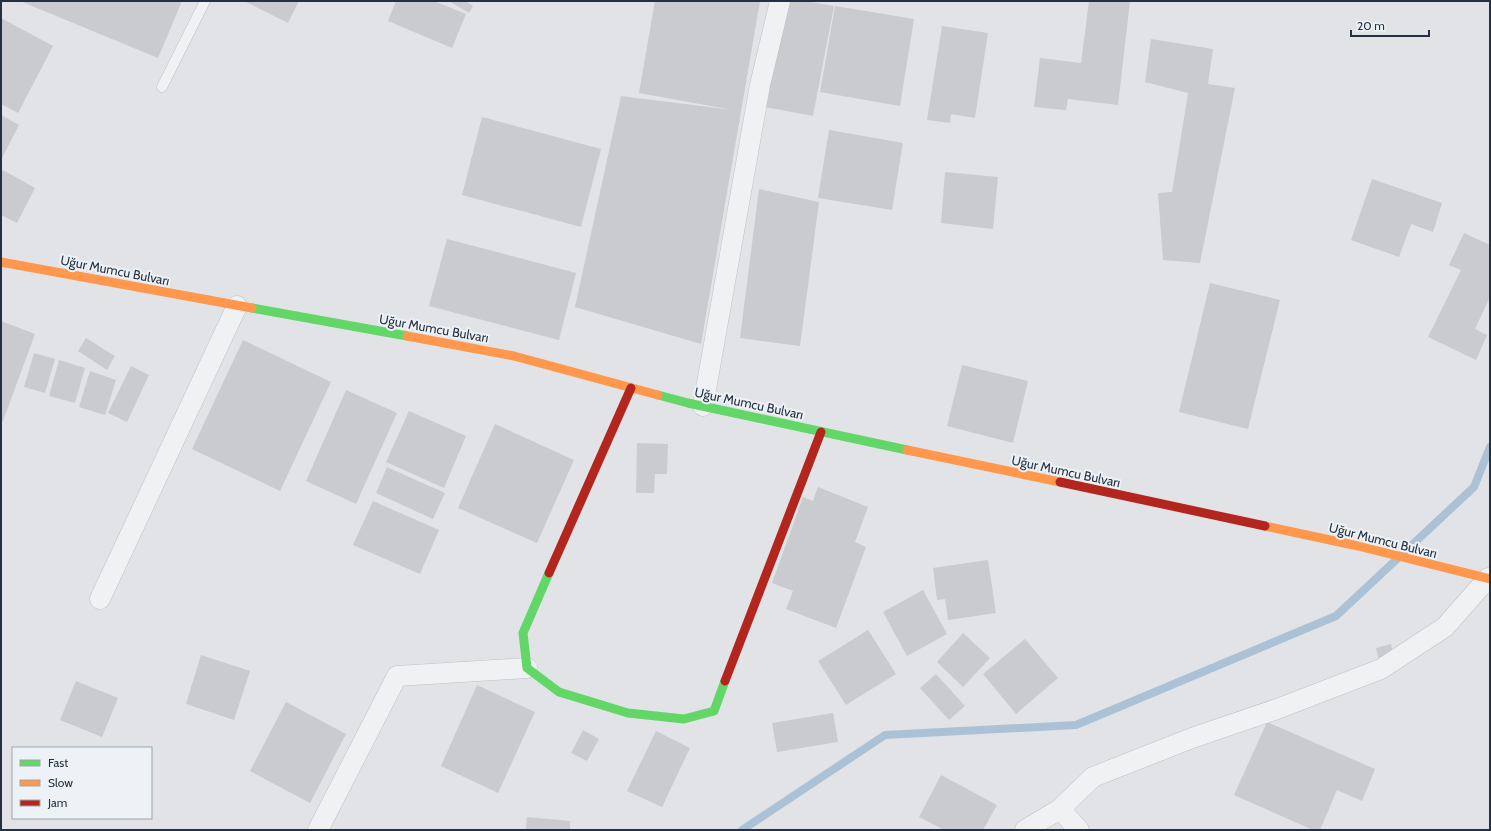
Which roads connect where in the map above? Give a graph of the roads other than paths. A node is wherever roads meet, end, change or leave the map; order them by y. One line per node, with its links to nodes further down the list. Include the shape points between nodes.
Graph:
1 (205, 1): 3 (lane)
2 (780, 1): 7 (street, via 760,85)
3 (162, 87)
4 (1, 262): 5 (street, Uğur Mumcu Bulvarı)
5 (238, 306): 6 (street, Uğur Mumcu Bulvarı, via 514,356); 10 (street)
6 (632, 388): 7 (street, Uğur Mumcu Bulvarı); 11 (street, via 523,632)
7 (703, 406): 8 (street, Uğur Mumcu Bulvarı)
8 (821, 432): 9 (street, Uğur Mumcu Bulvarı, via 1358,546); 11 (street, via 714,711 684,719 628,713 559,692)
9 (1489, 579): 12 (street, via 1445,627 1381,669 1093,777)
10 (100, 599)
11 (527, 668): 13 (street, via 397,676)
12 (1060, 808): 14 (street); 15 (street)
13 (318, 830)
14 (1025, 830)
15 (1079, 830)

